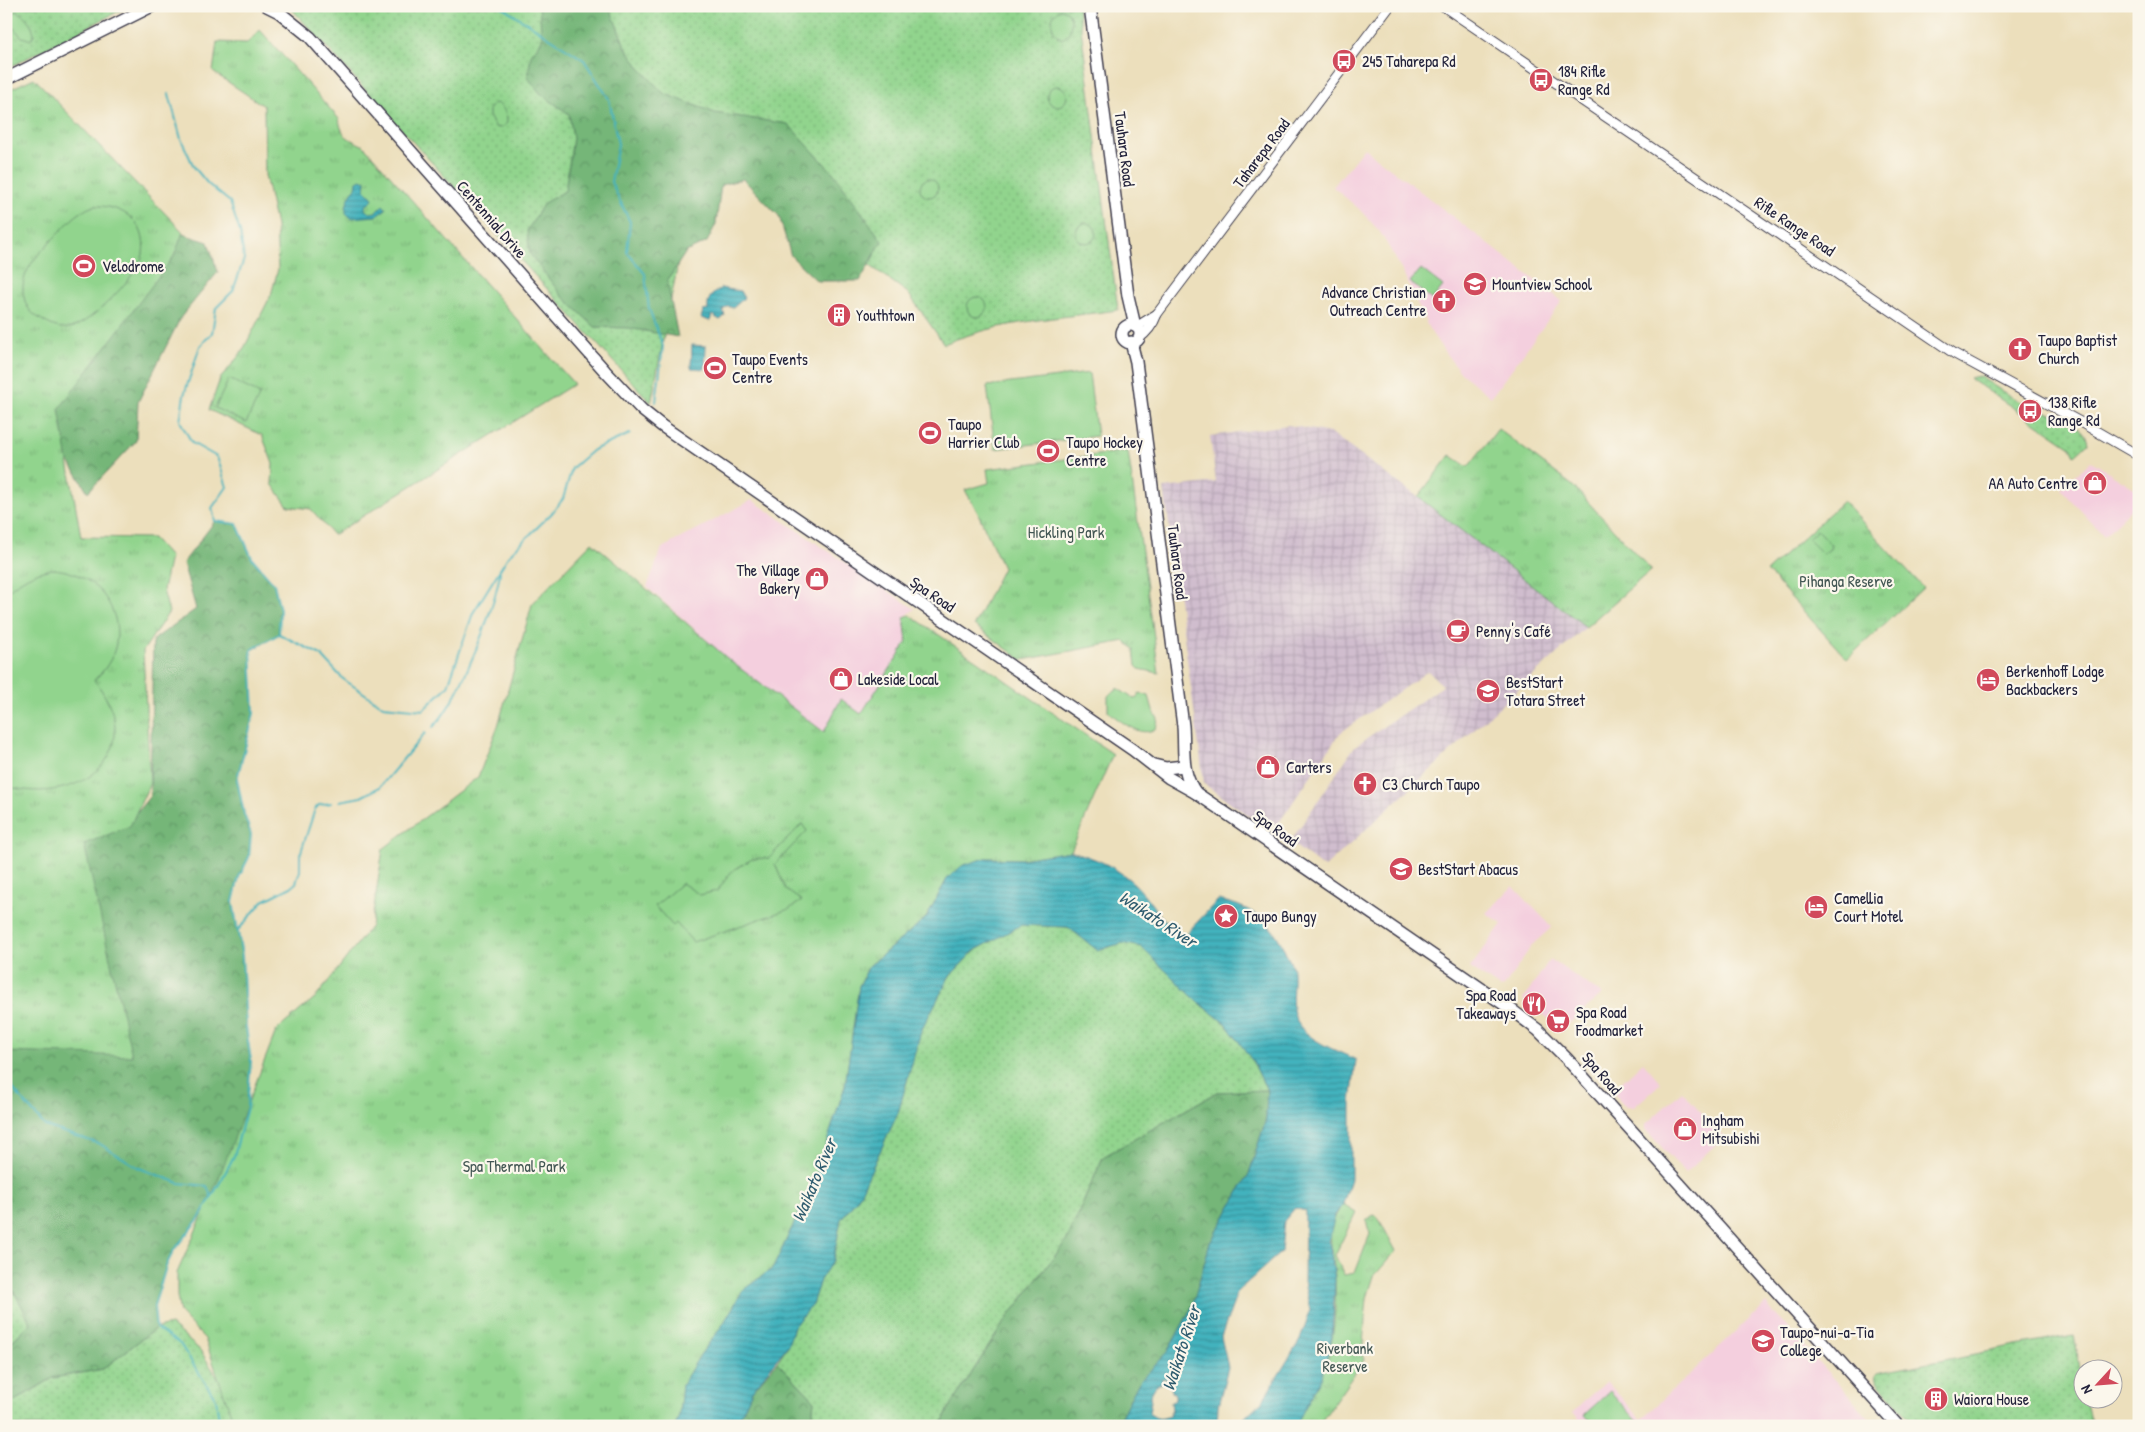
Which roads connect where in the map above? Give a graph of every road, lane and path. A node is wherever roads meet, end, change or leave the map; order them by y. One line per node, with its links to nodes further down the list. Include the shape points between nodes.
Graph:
1 (152, 6): 6 (main road)
2 (267, 6): 10 (main road, Centennial Drive, via 296,24 315,43 625,392 662,426)
3 (1090, 6): 8 (main road, Tauhara Road)
4 (1443, 6): 11 (street, Rifle Range Road, via 1955,354)
5 (1391, 8): 7 (street, Taharepa Road)
6 (6, 79)
7 (1157, 314): 8 (street, Taharepa Road); 9 (street, Taharepa Road, via 1146,334)
8 (1133, 326): 9 (main road, Tauhara Road, via 1124,330 1123,335 1125,340)
9 (1135, 341): 13 (main road, Tauhara Road, via 1183,726)
10 (696, 450): 12 (main road, Spa Road)
11 (2139, 456)
12 (1152, 764): 13 (main road, Spa Road, via 1166,768); 14 (main road, Spa Road, via 1179,785)
13 (1184, 766): 14 (main road, Spa Road, via 1186,777)
14 (1196, 793): 15 (main road, Spa Road, via 1538,1030)
15 (1898, 1426)

